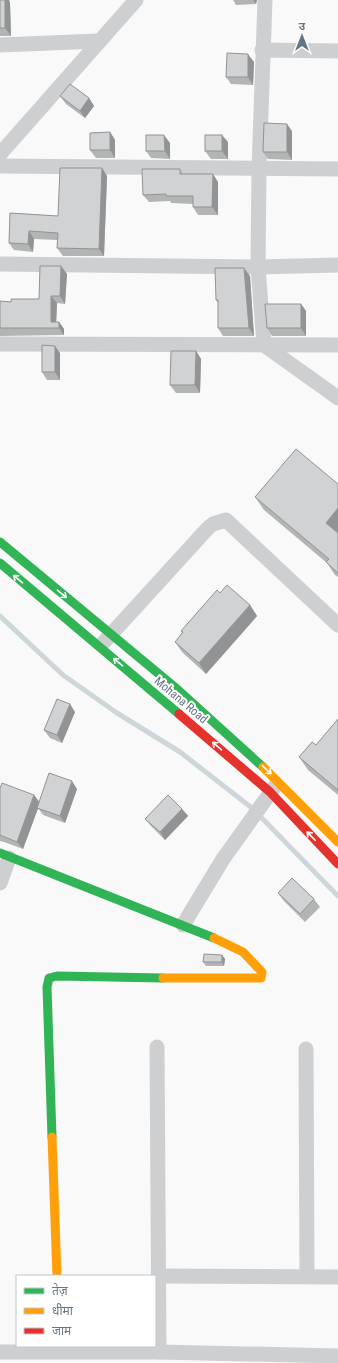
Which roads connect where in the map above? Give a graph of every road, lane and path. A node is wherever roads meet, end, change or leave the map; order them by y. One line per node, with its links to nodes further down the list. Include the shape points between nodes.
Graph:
1 (136, 0): 3 (street)
2 (265, 0): 5 (street)
3 (98, 41): 4 (street); 7 (street)
4 (0, 45)
5 (262, 50): 6 (street); 9 (street)
6 (338, 51)
7 (0, 154)
8 (0, 166): 9 (street)
9 (259, 169): 10 (street); 13 (street)
10 (338, 169)
11 (0, 264): 13 (street)
12 (338, 265): 13 (street)
13 (258, 267): 15 (street)
14 (0, 344): 15 (street)
15 (264, 345): 16 (street); 17 (street)
16 (338, 345)
17 (338, 398)
18 (1, 547): 21 (street, Mohana Road, one-way to 21)
19 (0, 564): 22 (street, Mohana Road, one-way to 19)
20 (338, 624): 21 (street, via 226,520 208,528)
21 (111, 634): 22 (street); 23 (street, Mohana Road, one-way to 23, via 228,734)
22 (100, 647): 23 (street, Mohana Road, one-way to 22)
23 (274, 787): 24 (street, Mohana Road); 26 (street, Mohana Road, one-way to 23); 28 (street, via 223,859)
24 (338, 842)
25 (4, 855): 27 (street); 28 (street)
26 (338, 864)
27 (0, 883)
28 (183, 925): 31 (street, via 238,948 261,970 262,978 52,976 47,981)
29 (157, 1047): 32 (street)
30 (306, 1049): 33 (street)
31 (58, 1275)
32 (159, 1276): 33 (street); 36 (street)
33 (307, 1276): 34 (street)
34 (338, 1277)
35 (0, 1352): 37 (street)
36 (160, 1352): 37 (street); 39 (street)
37 (60, 1354)
38 (338, 1356): 39 (street)
39 (193, 1358)

